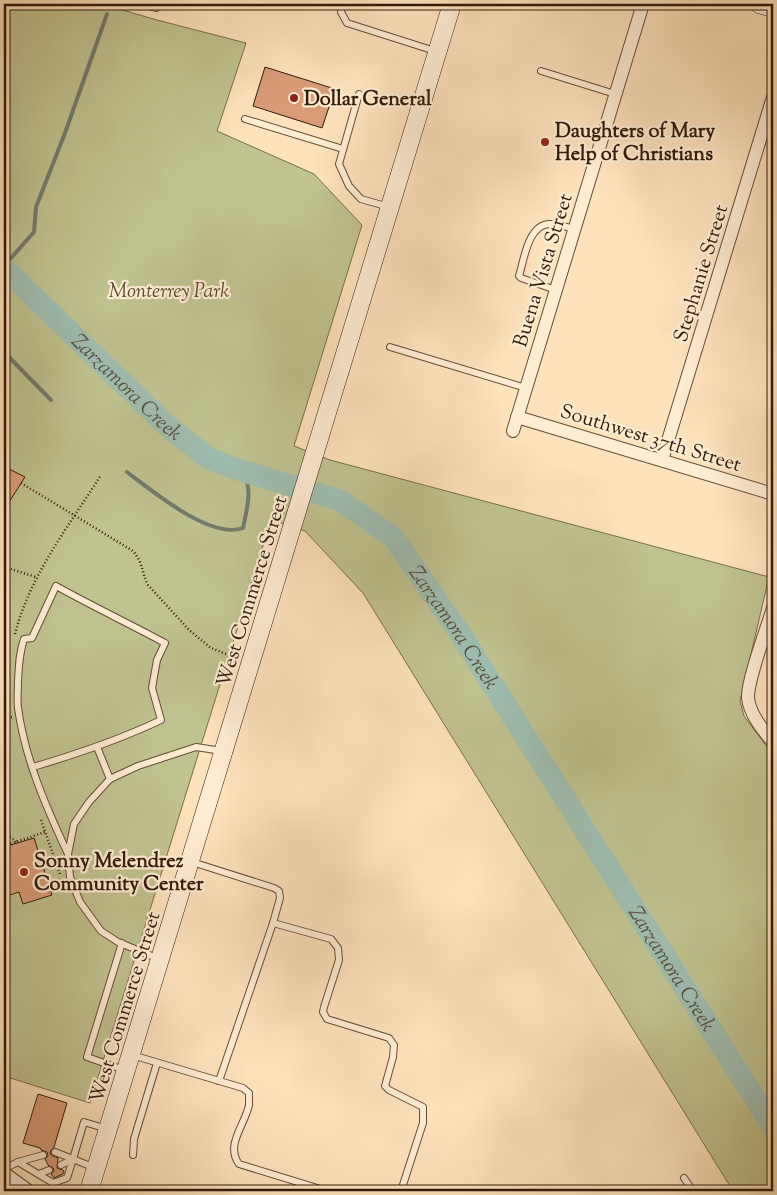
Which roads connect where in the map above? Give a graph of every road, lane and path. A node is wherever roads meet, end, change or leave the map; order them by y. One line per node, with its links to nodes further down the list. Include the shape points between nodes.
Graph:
1 (141, 4): 6 (lane)
2 (343, 4): 8 (lane, via 340,12 347,23)
3 (452, 4): 8 (main road, West Commerce Street)
4 (643, 4): 11 (street, Buena Vista Street)
5 (759, 4): 7 (main road)
6 (157, 6)
7 (773, 8)
8 (438, 52): 15 (main road, West Commerce Street)
9 (541, 70): 11 (lane)
10 (358, 94): 14 (lane)
11 (615, 94): 16 (street, Buena Vista Street)
12 (773, 97): 22 (street, Stephanie Street)
13 (244, 119): 14 (lane)
14 (343, 149): 15 (lane, via 339,164 349,186 361,198)
15 (391, 208): 40 (main road, West Commerce Street)
16 (574, 229): 17 (street, Buena Vista Street); 17 (lane, via 548,224 534,233 528,245 521,278)
17 (556, 290): 19 (street, Buena Vista Street)
18 (390, 347): 19 (lane)
19 (526, 388): 20 (street, Buena Vista Street)
20 (517, 416): 21 (street, Buena Vista Street); 22 (street, Southwest 37th Street)
21 (513, 431)
22 (662, 460): 25 (street, Southwest 37th Street)
23 (101, 475): 26 (path)
24 (21, 483): 26 (path)
25 (773, 494)
26 (75, 516): 28 (path); 31 (path, via 133,551 141,560 148,585 189,630 211,648)
27 (4, 567): 28 (path)
28 (36, 577): 30 (path, via 23,607)
29 (773, 608): 38 (street, via 748,698 756,719)
30 (14, 642)
31 (236, 658)
32 (4, 660): 33 (path, via 9,661)
33 (9, 669)
34 (11, 709): 35 (path)
35 (12, 717): 36 (path); 37 (path)
36 (4, 719)
37 (14, 726)
38 (773, 742)
39 (97, 747): 41 (lane); 41 (lane, via 161,720 152,688 164,642 56,586 32,638 24,639 19,654 18,706); 42 (lane)
40 (224, 751): 42 (lane, via 196,747); 52 (main road, West Commerce Street)
41 (33, 767): 46 (lane)
42 (110, 779): 51 (lane, via 88,802 74,824)
43 (4, 799): 45 (path)
44 (40, 815): 47 (path)
45 (4, 820)
46 (57, 830): 47 (path); 51 (lane)
47 (45, 832): 49 (path); 53 (path)
48 (4, 833): 49 (path)
49 (17, 842): 50 (path)
50 (4, 846)
51 (68, 854): 55 (lane, via 70,877 80,902 101,931)
52 (190, 861): 54 (lane, via 279,891); 56 (main road, West Commerce Street)
53 (61, 878)
54 (273, 923): 59 (lane); 78 (lane, via 331,939 338,948 339,960 324,1007 327,1019 389,1038 394,1045 385,1086 423,1107 424,1123)
55 (122, 943): 56 (lane); 57 (lane, via 87,1057)
56 (160, 960): 57 (main road, West Commerce Street)
57 (129, 1063): 58 (lane); 60 (main road, West Commerce Street)
58 (157, 1063): 59 (lane); 63 (lane, via 134,1139)
59 (219, 1081): 77 (lane, via 249,1093 249,1105 233,1148 239,1164)
60 (108, 1129): 64 (lane, via 84,1122); 67 (main road, West Commerce Street)
61 (55, 1152): 64 (lane)
62 (43, 1155): 65 (lane)
63 (134, 1155)
64 (72, 1159): 66 (lane); 67 (lane); 73 (lane, via 67,1178)
65 (18, 1162): 68 (lane); 71 (lane)
66 (61, 1165)
67 (96, 1168): 76 (main road, West Commerce Street)
68 (4, 1169)
69 (49, 1170): 71 (lane)
70 (4, 1173): 74 (street)
71 (39, 1174): 73 (lane)
72 (684, 1178): 79 (lane)
73 (53, 1183): 75 (lane)
74 (29, 1191)
75 (50, 1191)
76 (89, 1191)
77 (327, 1191)
78 (401, 1191)
79 (693, 1191)

